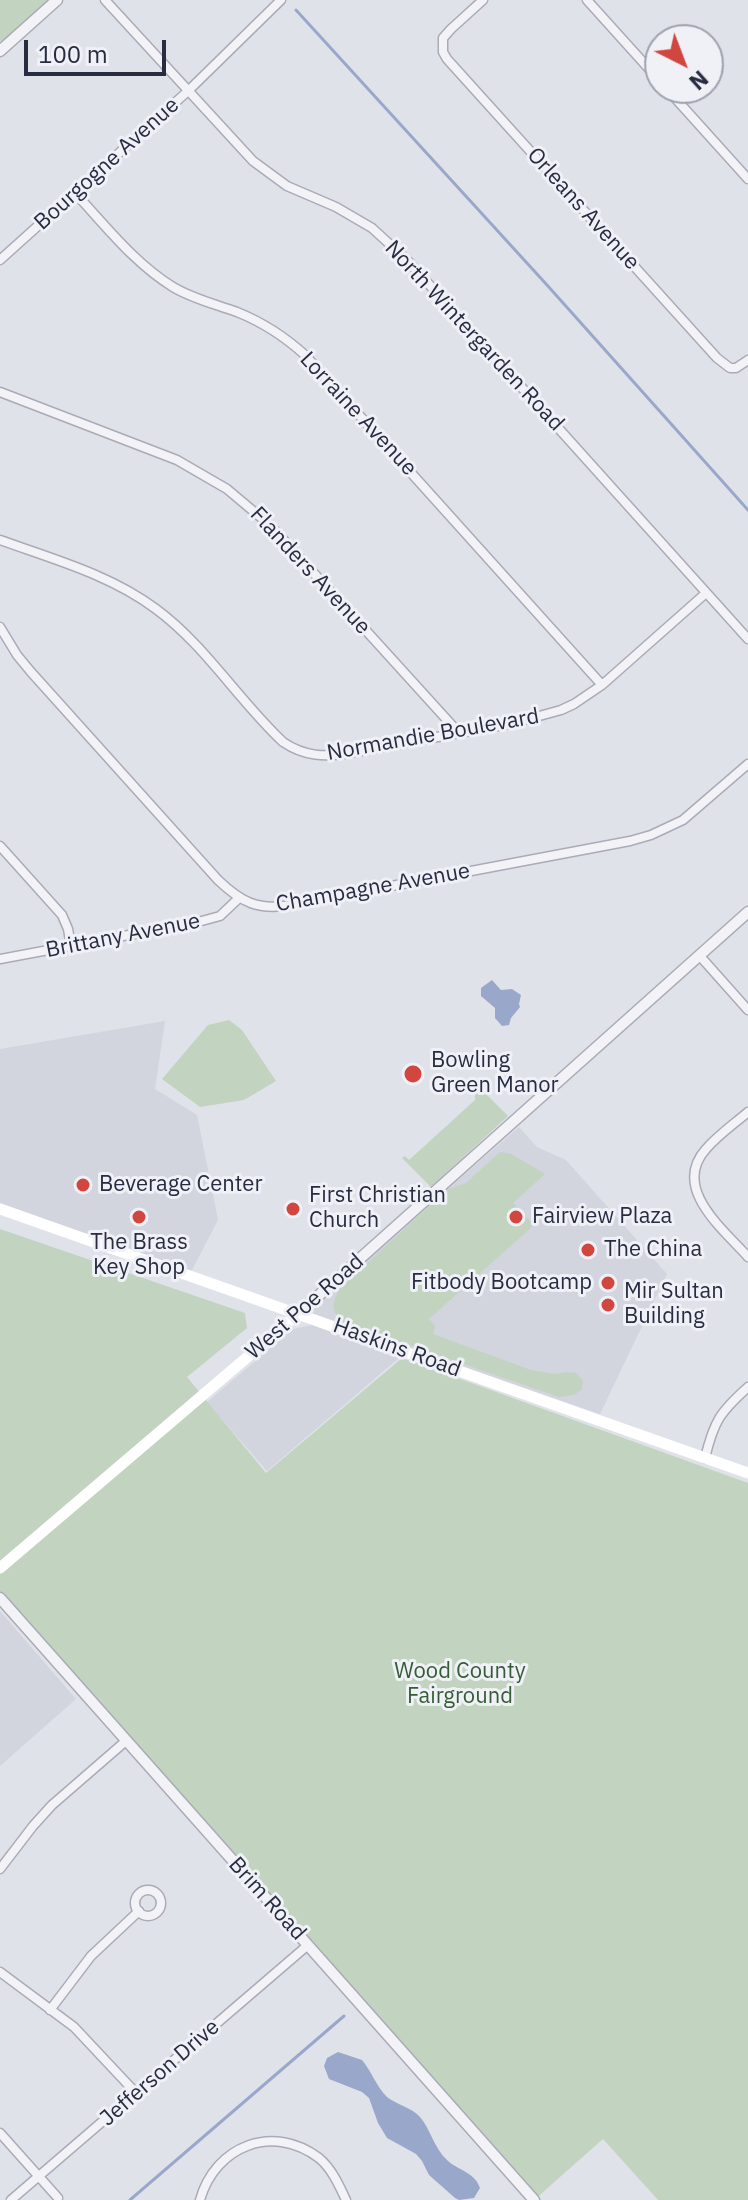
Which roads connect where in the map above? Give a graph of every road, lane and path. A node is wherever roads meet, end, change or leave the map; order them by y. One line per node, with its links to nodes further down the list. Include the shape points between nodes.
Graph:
1 (57, 0): 6 (street)
2 (105, 0): 8 (street, North Wintergarden Road)
3 (281, 0): 8 (street, Bourgogne Avenue)
4 (483, 0): 13 (street, Orleans Avenue, via 443,38 447,59 717,358 730,368)
5 (587, 0): 7 (street)
6 (0, 51)
7 (644, 63)
8 (188, 91): 11 (street, Bourgogne Avenue); 16 (street, North Wintergarden Road, via 269,174 352,215 388,241)
9 (680, 104): 10 (street)
10 (748, 179)
11 (75, 193): 12 (street, Bourgogne Avenue); 19 (street, Lorraine Avenue, via 158,276 255,320 305,355)
12 (0, 260)
13 (748, 360)
14 (0, 392): 20 (street, Flanders Avenue, via 177,460 227,489 271,526)
15 (1, 543): 20 (street, Normandie Boulevard, via 116,584 154,607 283,742 302,752 331,756)
16 (706, 593): 18 (street, North Wintergarden Road); 19 (street, Normandie Boulevard)
17 (0, 627): 23 (street, Champagne Avenue, via 31,672)
18 (748, 639)
19 (602, 685): 20 (street, Normandie Boulevard, via 561,710)
20 (459, 733)
21 (748, 764): 23 (street, Champagne Avenue, via 683,820 630,841 279,907)
22 (0, 846): 25 (street, via 62,915)
23 (239, 898): 25 (street, Brittany Avenue, via 213,919)
24 (748, 912): 26 (street, West Poe Road)
25 (71, 946): 27 (street, Brittany Avenue)
26 (699, 955): 28 (street); 32 (street, West Poe Road)
27 (0, 959)
28 (748, 1010)
29 (748, 1112): 31 (street, via 706,1149 694,1180 700,1202)
30 (0, 1209): 32 (main road, Haskins Road)
31 (748, 1257)
32 (299, 1313): 34 (main road, Haskins Road); 36 (main road, West Poe Road)
33 (748, 1387): 34 (street, via 724,1409)
34 (705, 1458): 35 (main road, Haskins Road)
35 (748, 1473)
36 (0, 1568)
37 (0, 1598): 38 (street, Brim Road)
38 (127, 1740): 39 (street, via 52,1805); 41 (street, Brim Road)
39 (0, 1869)
40 (139, 1911): 43 (street, via 91,1956)
41 (308, 1945): 44 (street, Jefferson Drive); 51 (street, Brim Road)
42 (0, 1972): 43 (street)
43 (50, 2010): 44 (street, via 90,2042)
44 (136, 2093): 46 (street, Jefferson Drive)
45 (0, 2133): 46 (street)
46 (39, 2176): 47 (street); 48 (street, Jefferson Drive)
47 (58, 2198)
48 (11, 2200)
49 (200, 2200): 50 (street, via 209,2177 228,2156 247,2145 276,2142 319,2158)
50 (346, 2200)
51 (534, 2200)

